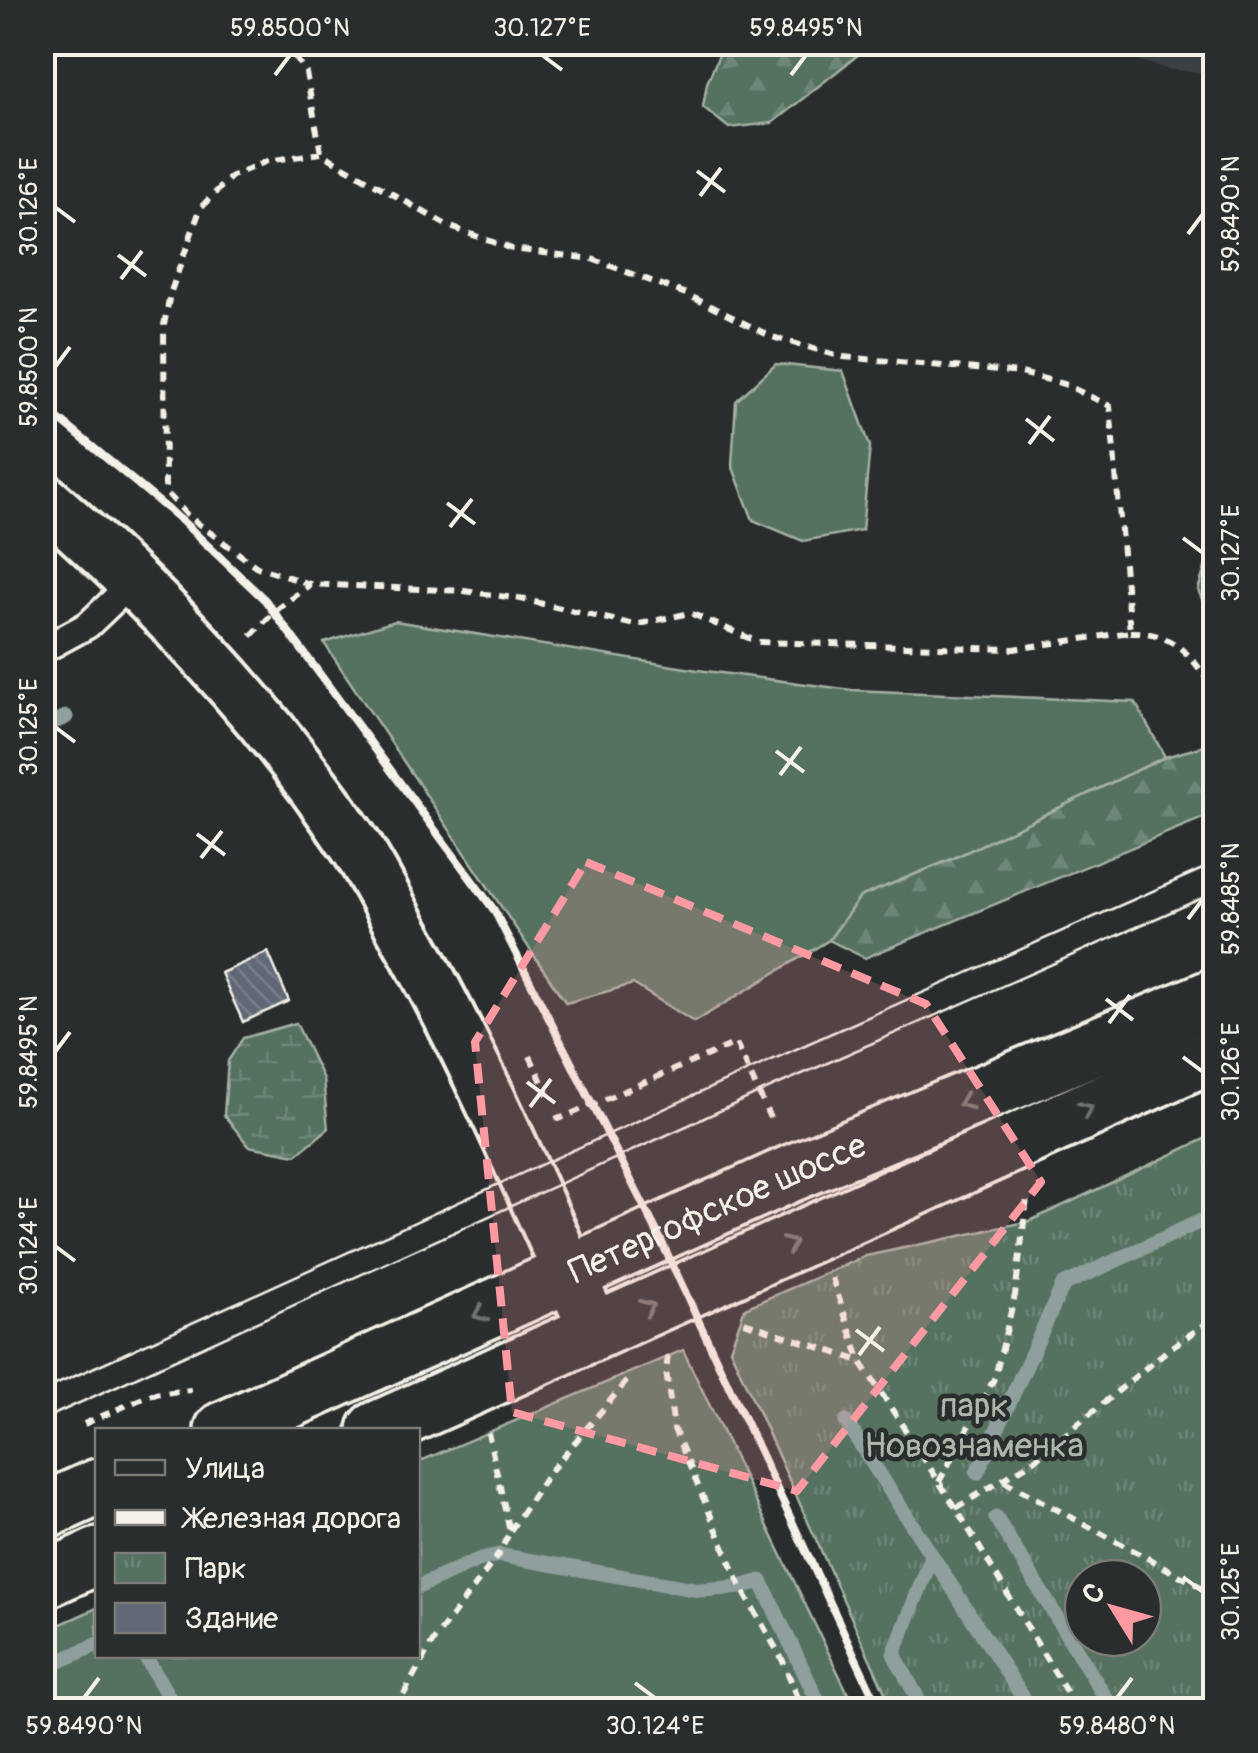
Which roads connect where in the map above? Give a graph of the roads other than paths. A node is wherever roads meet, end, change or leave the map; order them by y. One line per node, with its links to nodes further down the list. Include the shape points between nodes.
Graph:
1 (42, 498): 2 (street)
2 (134, 581): 3 (lane, via 88,625); 6 (street, via 294,758 355,844 431,980)
3 (42, 650)
4 (1216, 996): 6 (main road, Петергофское шоссе, one-way to 6)
5 (1216, 1052): 7 (main road, Петергофское шоссе, one-way to 5)
6 (569, 1274): 7 (street); 8 (main road, Петергофское шоссе, one-way to 8)
7 (595, 1331): 9 (main road, Петергофское шоссе)
8 (227, 1428)
9 (380, 1428)
10 (95, 1488): 11 (main road)
11 (42, 1512)
12 (95, 1557): 13 (main road)
13 (42, 1581)

